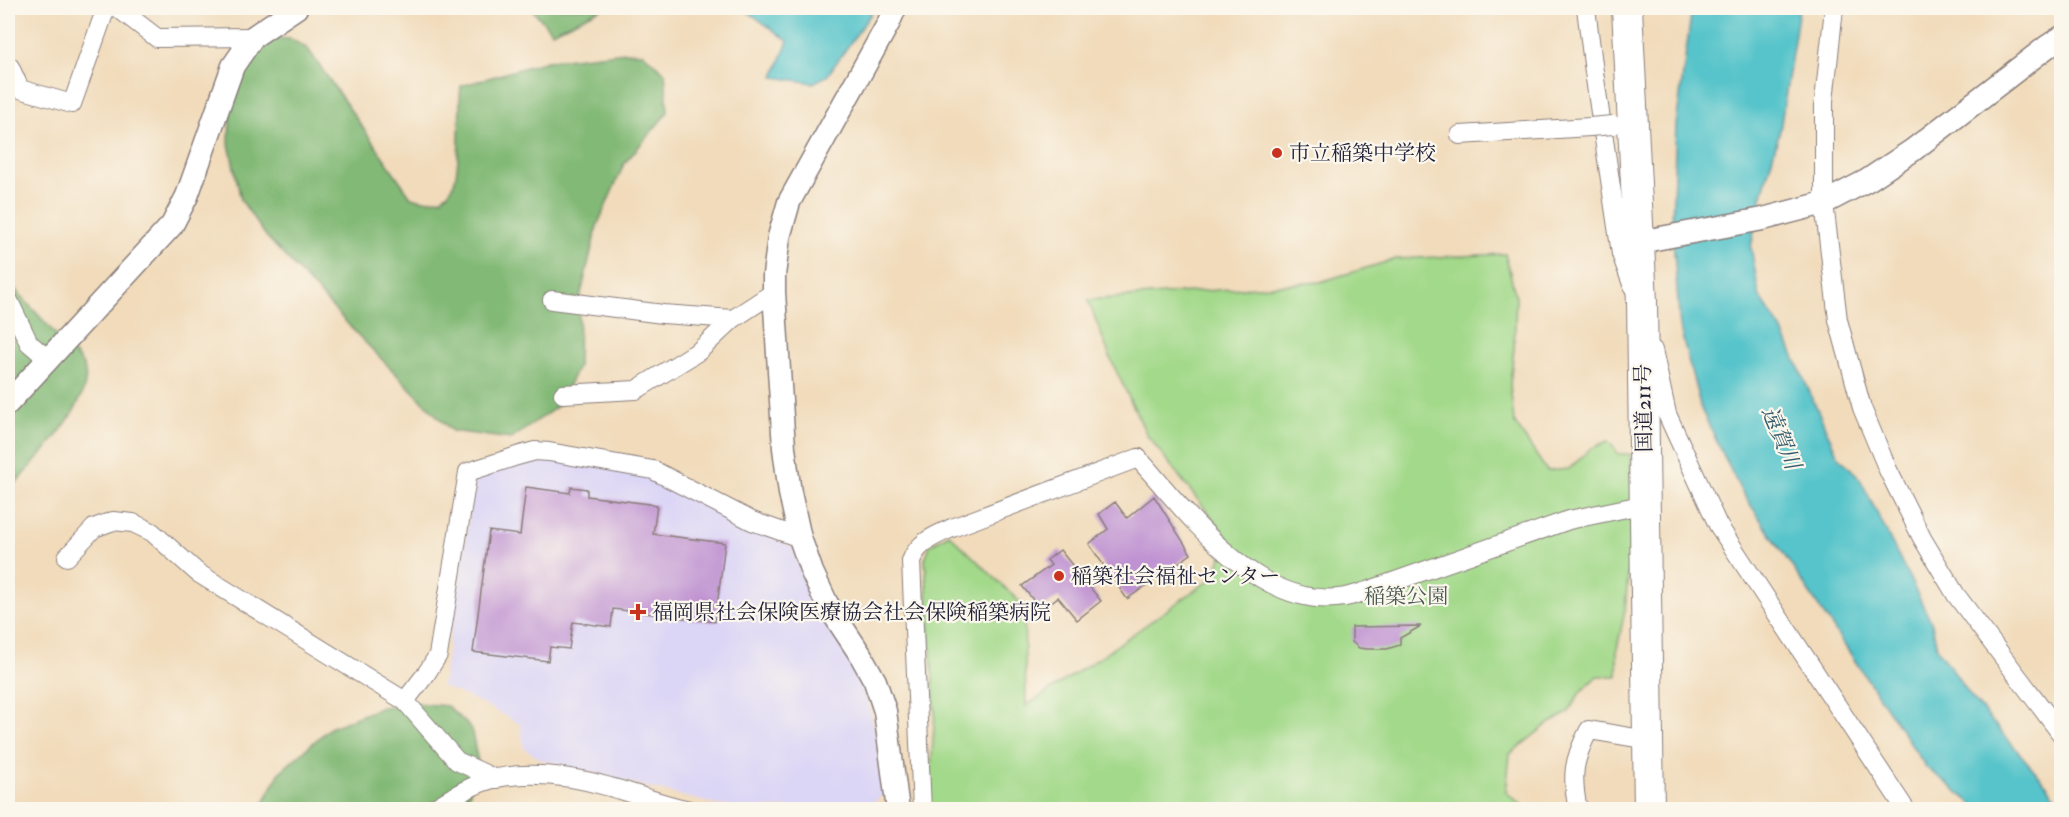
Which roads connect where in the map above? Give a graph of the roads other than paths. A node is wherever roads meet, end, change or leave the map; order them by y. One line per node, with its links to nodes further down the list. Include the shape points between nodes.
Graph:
1 (105, 8): 10 (street, via 72,104 20,89)
2 (118, 8): 8 (street, via 157,38)
3 (297, 8): 8 (street)
4 (895, 8): 15 (street, via 789,202 779,237)
5 (1586, 8): 18 (street, via 1621,254)
6 (1627, 8): 11 (highway, 国道211号, via 1633,102)
7 (1834, 8): 13 (street, via 1824,100)
8 (254, 37): 20 (street, via 233,66 187,196 172,225)
9 (2061, 37): 13 (street, via 1913,150)
10 (8, 67)
11 (1623, 125): 12 (street, bridge); 14 (highway, 国道211号)
12 (1460, 135)
13 (1824, 203): 14 (street); 27 (street, via 1838,320 1862,408 1888,470 1956,595)
14 (1646, 241): 18 (highway, 国道211号)
15 (774, 292): 19 (street); 24 (street, via 784,448)
16 (8, 298): 20 (street, via 29,344)
17 (552, 300): 19 (street)
18 (1642, 302): 23 (highway, 国道211号); 37 (street, via 1667,414 1718,525)
19 (734, 319): 21 (street, via 699,351 636,390)
20 (49, 360): 22 (street)
21 (563, 394)
22 (8, 403)
23 (1646, 504): 28 (highway, 国道211号); 34 (street, via 1569,520 1367,591 1335,598 1300,595 1253,573 1211,540 1138,458 952,528 929,538 915,551 911,561)
24 (800, 538): 26 (street, via 752,521 653,470 535,451 468,472 438,655); 33 (street, via 827,604 875,681 885,711)
25 (67, 557): 26 (street, via 94,528 113,521 133,523 152,532 198,573)
26 (405, 701): 29 (street, via 457,761)
27 (2061, 735)
28 (1648, 741): 35 (street, via 1589,730 1577,753 1573,777); 36 (highway, 国道211号)
29 (496, 778): 30 (street, via 556,777 609,786); 32 (street)
30 (637, 802): 31 (street)
31 (683, 809)
32 (431, 810)
33 (898, 810)
34 (922, 810)
35 (1578, 810)
36 (1649, 810)
37 (1906, 810)

